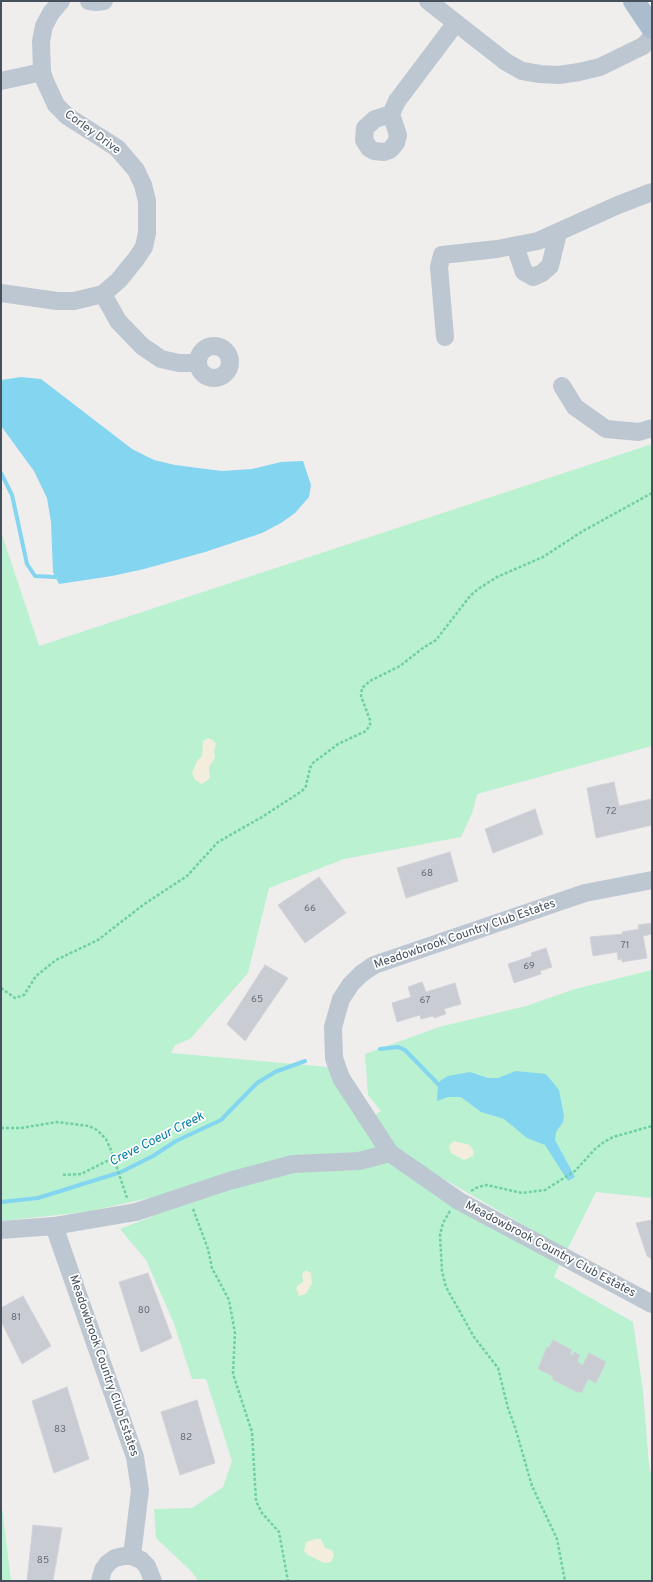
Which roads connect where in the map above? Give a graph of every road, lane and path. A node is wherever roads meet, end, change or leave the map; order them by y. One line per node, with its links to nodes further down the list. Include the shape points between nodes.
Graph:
1 (61, 1): 9 (street, Corley Drive, via 51,12 44,26 41,41)
2 (89, 1): 3 (street)
3 (104, 1)
4 (428, 1): 6 (street)
5 (632, 2): 7 (main road)
6 (455, 24): 8 (street, via 506,62 522,71 540,74 559,75 600,67 638,49); 11 (street, via 397,101)
7 (652, 28)
8 (652, 37)
9 (42, 72): 10 (street); 16 (street, Corley Drive, via 56,105 67,116 117,148 136,170 143,185 148,215 144,247 128,271)
10 (1, 81)
11 (391, 114)
12 (652, 192): 13 (street)
13 (558, 233): 14 (street); 14 (street, via 550,266 533,276 524,272)
14 (515, 246): 17 (street, via 442,255 440,267)
15 (1, 293): 16 (street, Corley Drive, via 57,301 74,301)
16 (103, 294): 18 (street, via 118,320 142,346 161,359)
17 (445, 337)
18 (197, 363)
19 (562, 386): 20 (street, via 575,407 606,429 639,432)
20 (652, 428)
21 (652, 493): 23 (path, via 583,531 543,557 497,577 478,589 436,640 400,666 370,681 362,688 360,696 370,725 366,731 338,744 313,763 302,791 262,818 218,842 187,876 143,904 98,940 56,960 36,976 24,995 15,998)
22 (652, 880): 26 (street, Meadowbrook Country Club Estates, via 585,894 382,962 361,974 351,984 341,999 332,1027 334,1058 341,1078)
23 (1, 988)
24 (652, 1126): 31 (path, via 604,1142 575,1171 545,1190 529,1193 482,1186 464,1195)
25 (1, 1128): 27 (path, via 21,1128 57,1122 89,1126 98,1130 106,1139)
26 (390, 1153): 30 (street, via 359,1161 293,1164); 31 (street, Meadowbrook Country Club Estates)
27 (113, 1158): 28 (path, via 81,1174); 29 (path)
28 (63, 1176)
29 (119, 1176)
30 (190, 1194): 32 (street, via 136,1212); 38 (path, via 212,1268 230,1300 235,1333 233,1374 252,1432 256,1501 262,1513 279,1532)
31 (459, 1201): 34 (street, Meadowbrook Country Club Estates); 39 (path, via 449,1213 441,1230 442,1271 446,1287 474,1337 498,1368 532,1486 557,1539)
32 (54, 1226): 33 (street); 35 (street, Meadowbrook Country Club Estates, via 135,1457 140,1490)
33 (1, 1230)
34 (652, 1304)
35 (132, 1556): 36 (street, via 115,1558 108,1563); 37 (street, via 148,1566)
36 (100, 1581)
37 (153, 1581)
38 (288, 1581)
39 (565, 1581)

